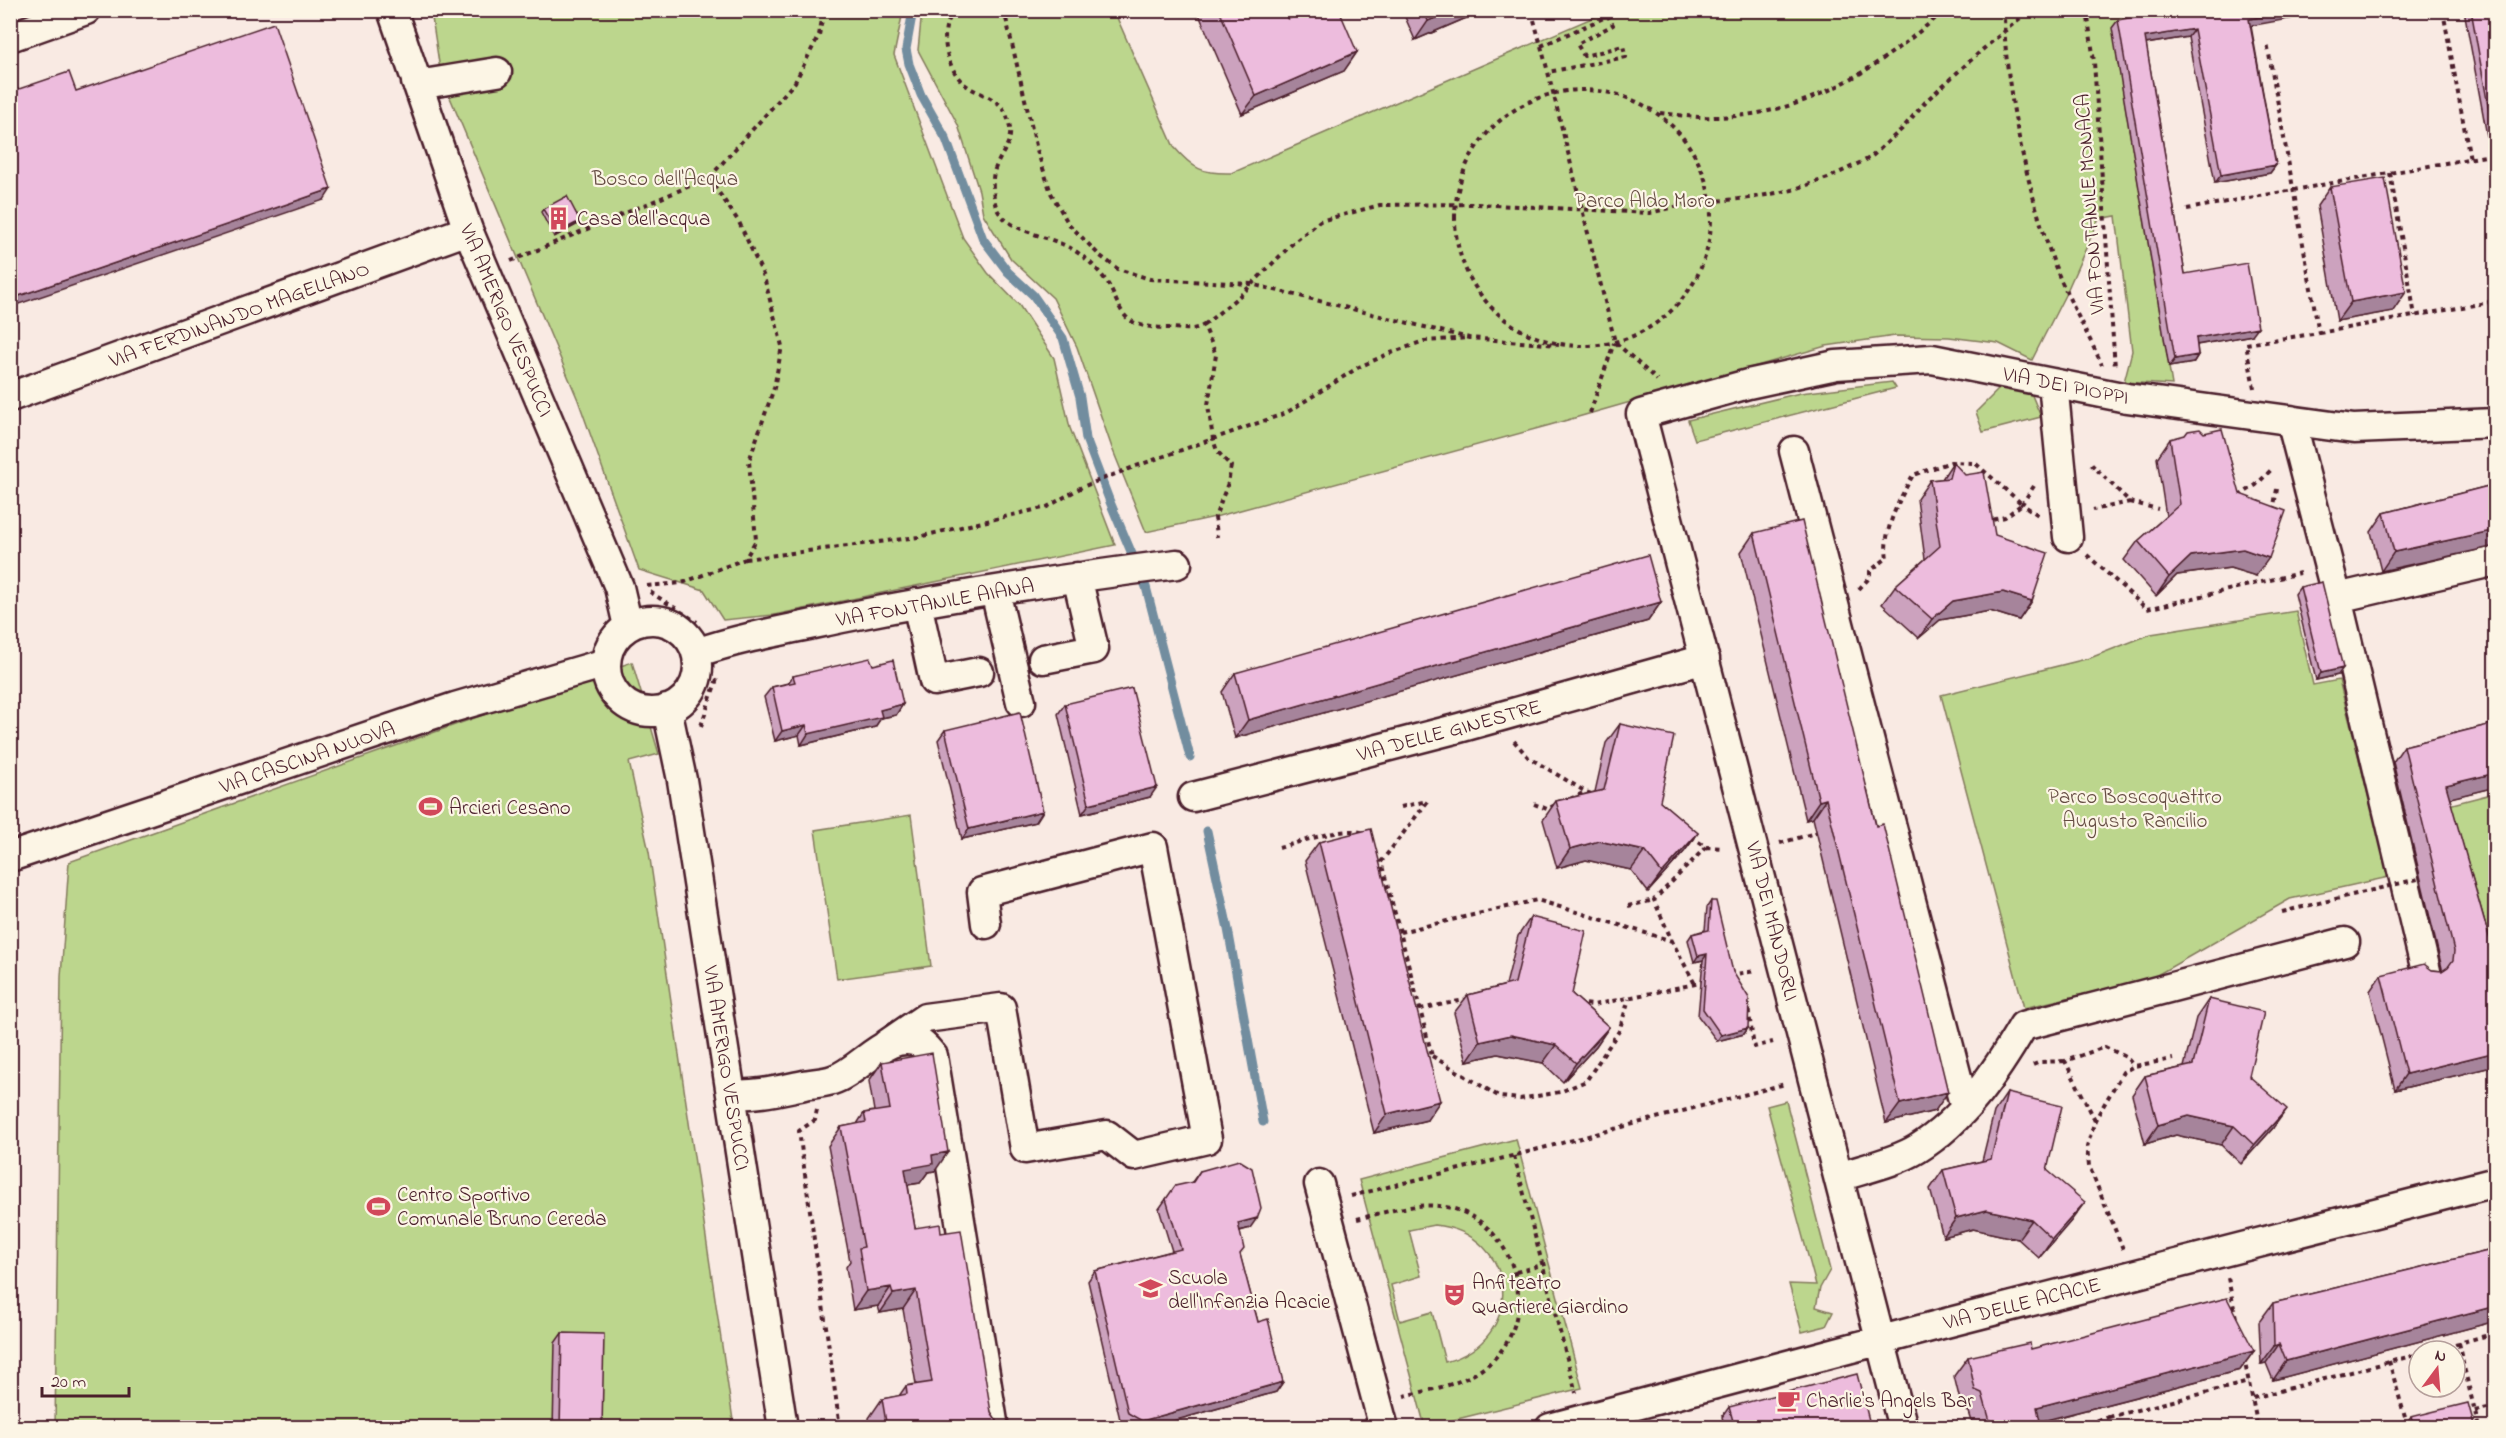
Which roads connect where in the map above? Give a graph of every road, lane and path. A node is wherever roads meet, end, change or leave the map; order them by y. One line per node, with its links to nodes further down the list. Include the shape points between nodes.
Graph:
1 (86, 10): 15 (street)
2 (824, 10): 26 (path, via 819,35 795,82)
3 (954, 10): 37 (path, via 946,26 952,68 968,87 990,97 1005,111 1012,131 994,170 998,210 1013,226 1073,249 1095,267 1131,321 1151,327 1197,330)
4 (1004, 10): 34 (path, via 1036,150 1051,193 1068,223 1118,269 1150,279)
5 (1287, 10): 12 (path)
6 (1940, 10): 22 (path, via 1937,17 1899,49 1822,95 1775,110 1716,117)
7 (2004, 10): 14 (path)
8 (2030, 10): 14 (path)
9 (2087, 10): 45 (path, VIA FONTANILE MONACA)
10 (2443, 11): 24 (path)
11 (399, 19): 20 (street, VIA AMERIGO VESPUCCI)
12 (1283, 20)
13 (1534, 20): 17 (path)
14 (2003, 34): 28 (path, via 1927,100 1870,158 1792,190); 45 (path, via 2031,187 2056,267)
15 (10, 37)
16 (2267, 43): 27 (path)
17 (1541, 46): 19 (path); 19 (path, via 1608,16 1613,25 1577,44 1584,56 1623,46 1626,57)
18 (497, 72): 20 (street)
19 (1548, 72): 21 (path)
20 (416, 82): 32 (street, VIA AMERIGO VESPUCCI)
21 (1552, 93): 22 (path, via 1589,89 1626,96); 29 (path, via 1521,106 1494,126 1473,152); 30 (path)
22 (1659, 113): 28 (path, via 1688,141 1706,176)
23 (2496, 154): 24 (path)
24 (2470, 159): 25 (path)
25 (2390, 173): 27 (path); 36 (path)
26 (709, 178): 33 (path, via 505,263); 63 (path, via 739,222 764,277 782,346 774,388 749,461 756,540)
27 (2294, 190): 31 (path); 38 (path)
28 (1710, 202): 30 (path, via 1650,213); 40 (path, via 1707,258 1686,296 1655,325)
29 (1452, 203): 30 (path); 34 (path, via 1380,205 1320,221); 41 (path, via 1460,253 1476,287 1500,315 1531,334)
30 (1581, 208): 40 (path)
31 (2187, 209)
32 (468, 230): 33 (street, VIA AMERIGO VESPUCCI); 46 (street, VIA FERDINANDO MAGELLANO)
33 (490, 282): 68 (street, VIA AMERIGO VESPUCCI)
34 (1251, 284): 37 (path); 39 (path)
35 (2496, 301): 36 (path)
36 (2415, 316): 38 (path)
37 (1204, 325): 51 (path, via 1216,355 1208,405)
38 (2319, 333): 44 (path, via 2246,344)
39 (1469, 338): 41 (path); 51 (path, via 1424,341 1388,354 1286,413)
40 (1615, 342): 41 (path); 42 (path); 47 (path)
41 (1567, 345)
42 (1659, 382)
43 (2053, 383): 45 (street, VIA DEI PIOPPI); 48 (street, VIA DEI PIOPPI, via 1932,359 1836,365 1748,384); 62 (street)
44 (2254, 389)
45 (2117, 396): 49 (street, VIA DEI PIOPPI)
46 (10, 397)
47 (1590, 413)
48 (1641, 414): 76 (street, VIA DEI MANDORLI)
49 (2291, 420): 50 (street, VIA DEI PIOPPI, via 2354,429); 70 (street)
50 (2496, 423)
51 (1213, 439): 61 (path, via 1217,451 1231,466 1215,517); 63 (path, via 1082,487 1047,507 918,537)
52 (1794, 451): 72 (street)
53 (2083, 458): 57 (path)
54 (2277, 463): 56 (path, via 2256,485 2238,496)
55 (2279, 479): 58 (path, via 2273,511)
56 (2246, 500)
57 (2130, 502): 59 (path); 62 (path, via 2087,511)
58 (2264, 507)
59 (2158, 509)
60 (1992, 520): 72 (path, via 2005,517 2022,504 1975,463 1951,462 1913,475 1887,536 1887,558 1870,571 1870,577)
61 (1216, 537)
62 (2068, 537): 67 (path, via 2147,609)
63 (745, 560): 68 (path, via 682,583)
64 (2496, 561): 70 (street)
65 (1176, 564): 66 (street, VIA FONTANILE AIANA)
66 (1077, 577): 69 (street, VIA FONTANILE AIANA); 75 (street, via 1094,650)
67 (2274, 580)
68 (619, 587): 73 (street, VIA AMERIGO VESPUCCI)
69 (995, 591): 71 (street, VIA FONTANILE AIANA); 79 (street)
70 (2337, 598): 106 (street)
71 (917, 603): 74 (street, VIA FONTANILE AIANA, via 729,641); 78 (street, via 934,681)
72 (1837, 615): 126 (street)
73 (628, 626): 74 (street, via 655,620 669,623 686,635); 77 (street, via 609,648)
74 (696, 653): 80 (street, via 696,680 679,703)
75 (1043, 658)
76 (1705, 659): 83 (street, VIA DELLE GINESTRE); 91 (street, VIA DEI MANDORLI)
77 (606, 663): 80 (street, via 607,678 624,702 637,709); 92 (street, VIA CASCINA NUOVA, via 455,707)
78 (979, 672)
79 (1021, 702)
80 (667, 709): 125 (street, VIA AMERIGO VESPUCCI, via 682,780)
81 (1513, 739): 82 (path, via 1528,757)
82 (1586, 792): 84 (path); 85 (path, via 1547,809)
83 (1192, 797)
84 (1601, 797)
85 (1534, 804)
86 (1401, 807): 94 (path, via 1428,801 1381,862)
87 (1820, 832): 91 (path)
88 (1366, 835): 90 (path, via 1345,832)
89 (1688, 836): 96 (path, via 1706,847)
90 (1279, 848)
91 (1755, 850): 104 (street, VIA DEI MANDORLI)
92 (10, 857)
93 (1376, 864): 94 (path, via 1378,875)
94 (1384, 873): 100 (path)
95 (2418, 879): 98 (path, bridge)
96 (1654, 900): 97 (path); 101 (path)
97 (1628, 906)
98 (2282, 912)
99 (986, 924): 118 (street, via 982,892 1153,847 1207,1139 1134,1156 1107,1135 1025,1149 1001,1008 925,1018)
100 (1400, 932): 101 (path, via 1537,900); 103 (path)
101 (1672, 941): 110 (path)
102 (2344, 942): 126 (street, via 2023,1026 2005,1057)
103 (1408, 964): 105 (path); 116 (path)
104 (1783, 964): 107 (path); 123 (street, VIA DEI MANDORLI)
105 (1400, 967)
106 (2426, 971)
107 (1731, 975): 108 (path); 111 (path)
108 (1722, 977)
109 (1713, 980): 110 (path)
110 (1695, 984): 114 (path)
111 (1737, 985)
112 (1743, 995): 117 (path, via 1749,1005 1754,1047)
113 (1478, 997): 116 (path)
114 (1629, 999): 115 (path, via 1593,1005); 119 (path, via 1619,1030 1586,1081 1560,1092 1520,1099 1500,1097)
115 (1574, 1003)
116 (1420, 1009): 119 (path)
117 (1773, 1042)
118 (887, 1044): 124 (street, via 848,1074); 155 (street, via 904,1040 921,1043 933,1056)
119 (1432, 1056): 121 (path)
120 (2173, 1059): 122 (path)
121 (1416, 1060)
122 (2134, 1066): 127 (path, via 2122,1072); 127 (path, via 2126,1057 2104,1047 2065,1061)
123 (1813, 1076): 128 (path); 129 (street, VIA DEI MANDORLI)
124 (832, 1080): 125 (street, via 750,1096); 154 (path, via 818,1104 815,1120 800,1131)
125 (731, 1094): 153 (street, VIA AMERIGO VESPUCCI)
126 (1965, 1108): 129 (street, via 1916,1150)
127 (2095, 1120): 136 (path, via 2087,1148 2089,1166)
128 (1514, 1156): 131 (path); 134 (path)
129 (1839, 1177): 139 (street, VIA DEI MANDORLI)
130 (2496, 1182): 132 (street, VIA DELLE ACACIE)
131 (1324, 1204): 135 (path, via 1455,1209 1487,1227 1506,1250); 150 (street)
132 (2223, 1252): 136 (street, VIA DELLE ACACIE); 137 (path)
133 (1549, 1263): 134 (path)
134 (1543, 1265): 135 (path); 146 (path)
135 (1516, 1272): 150 (path, via 1514,1322 1504,1347 1493,1360 1464,1379 1421,1392)
136 (2134, 1275): 139 (street, VIA DELLE ACACIE)
137 (2238, 1327)
138 (2496, 1333): 140 (path)
139 (1881, 1341): 156 (street, VIA DELLE ACACIE); 157 (street, VIA DEI MANDORLI)
140 (2467, 1341)
141 (2242, 1349): 145 (path)
142 (2407, 1357): 143 (path)
143 (2389, 1361): 147 (path); 161 (path)
144 (2467, 1379): 149 (path)
145 (2249, 1382): 147 (path); 152 (path)
146 (1577, 1396)
147 (2253, 1398): 160 (path)
148 (2496, 1406): 149 (path)
149 (2475, 1411): 151 (path); 162 (path)
150 (1380, 1414)
151 (2464, 1414)
152 (2109, 1417): 158 (path); 159 (path)
153 (783, 1428)
154 (840, 1428)
155 (994, 1428)
156 (1550, 1428)
157 (1903, 1428)
158 (2071, 1428)
159 (2112, 1428)
160 (2258, 1428)
161 (2408, 1428)
162 (2479, 1428)

